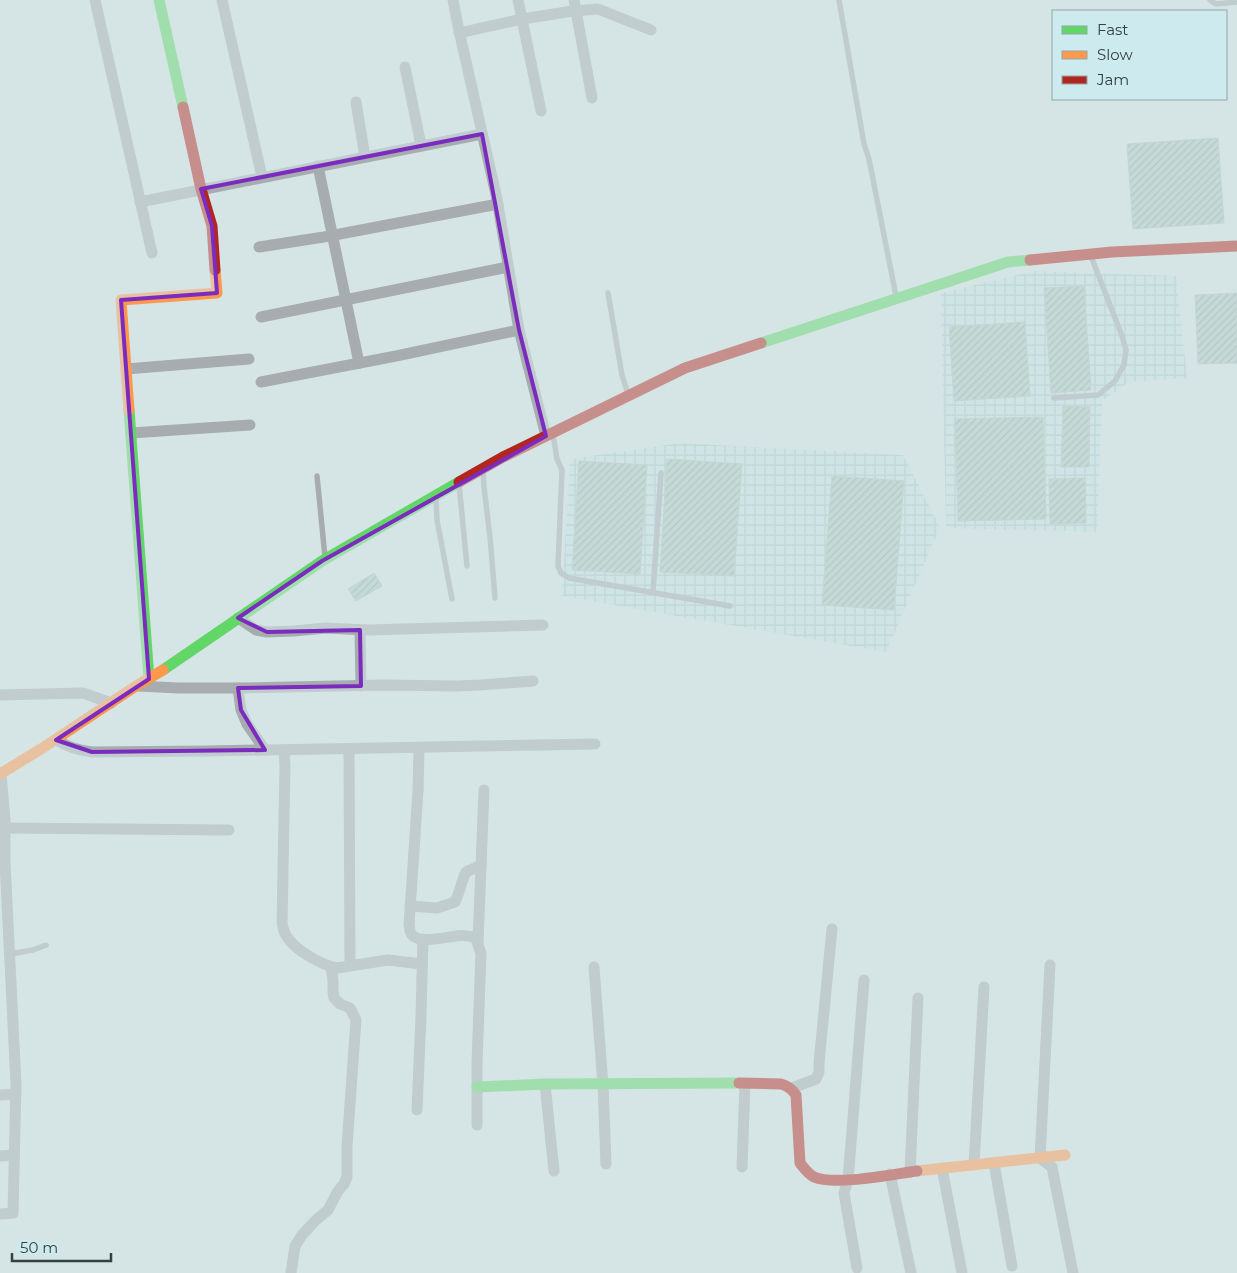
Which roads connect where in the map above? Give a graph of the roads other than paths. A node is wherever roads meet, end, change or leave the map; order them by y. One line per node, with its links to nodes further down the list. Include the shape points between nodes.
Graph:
1 (95, 0): 23 (street)
2 (158, 0): 22 (street)
3 (222, 0): 21 (street)
4 (453, 0): 12 (street)
5 (518, 0): 10 (street)
6 (839, 0): 32 (lane)
7 (1210, 0): 8 (lane, via 1216,4)
8 (1237, 2)
9 (576, 5): 10 (street); 11 (street, via 598,9); 14 (street)
10 (522, 19): 12 (street); 16 (street)
11 (651, 30)
12 (459, 33): 17 (street)
13 (405, 66): 18 (street)
14 (592, 98)
15 (356, 102): 19 (street)
16 (541, 111)
17 (482, 134): 18 (street); 24 (street)
18 (421, 146): 19 (street)
19 (365, 157): 20 (street)
20 (318, 166): 21 (street); 25 (street)
21 (262, 177): 22 (street)
22 (200, 189): 23 (street); 38 (street, via 212,226 217,293 121,300)
23 (140, 202): 28 (street)
24 (498, 204): 25 (street); 30 (street)
25 (332, 235): 27 (street); 33 (street)
26 (1237, 246): 29 (street)
27 (259, 247)
28 (152, 253)
29 (1090, 254): 32 (street, via 1008,262); 41 (lane, via 1122,336 1126,350 1124,365 1116,381 1098,395)
30 (508, 267): 33 (street); 35 (street)
31 (608, 293): 40 (lane)
32 (896, 298): 40 (street, via 684,368)
33 (344, 299): 34 (street); 37 (street)
34 (260, 317)
35 (519, 330): 37 (street); 44 (street)
36 (249, 360): 38 (street)
37 (358, 363): 39 (street)
38 (126, 369): 43 (street)
39 (261, 382)
40 (628, 396): 44 (street)
41 (1054, 398)
42 (250, 424): 43 (street)
43 (131, 433): 59 (street)
44 (549, 434): 45 (street); 52 (lane, via 562,470 558,566 561,573 569,578)
45 (482, 469): 48 (street); 53 (lane)
46 (661, 473): 52 (lane)
47 (317, 476): 50 (lane)
48 (458, 482): 49 (street); 51 (lane)
49 (436, 496): 50 (street); 54 (lane, via 437,520)
50 (325, 560): 56 (street)
51 (467, 566)
52 (653, 592): 55 (lane)
53 (495, 598)
54 (452, 599)
55 (730, 606)
56 (238, 618): 58 (street, via 256,630 267,632 325,628); 59 (street)
57 (543, 625): 58 (street)
58 (360, 630): 62 (street)
59 (149, 679): 61 (street)
60 (533, 681): 62 (street)
61 (136, 686): 63 (street); 65 (street)
62 (360, 686): 63 (street)
63 (238, 688): 70 (street, via 247,724)
64 (0, 695): 65 (street, via 83,694)
65 (111, 702): 66 (street)
66 (56, 740): 70 (street, via 79,751 92,752); 72 (street)
67 (595, 744): 68 (street)
68 (419, 748): 69 (street); 78 (street)
69 (349, 749): 71 (street); 86 (street)
70 (265, 750): 71 (street)
71 (284, 750): 87 (street, via 283,930 292,943)
72 (0, 773): 75 (street)
73 (484, 790): 76 (street)
74 (229, 830): 75 (street)
75 (3, 833): 77 (street)
76 (481, 865): 78 (street, via 466,872 455,902 437,908); 81 (street)
77 (4, 900): 83 (street)
78 (410, 906): 80 (street, via 411,933 415,938)
79 (832, 929): 98 (street, via 819,1072 816,1079)
80 (423, 939): 81 (street, via 471,936); 84 (street)
81 (478, 942): 97 (street, via 482,954)
82 (46, 945): 83 (lane)
83 (10, 954): 92 (street)
84 (422, 964): 86 (street, via 388,960); 101 (street)
85 (1050, 965): 106 (street)
86 (350, 966): 87 (street)
87 (331, 967): 119 (street, via 334,998 350,1008 356,1020 347,1177 328,1210 298,1240)
88 (594, 967): 96 (street)
89 (864, 980): 115 (street)
90 (984, 987): 109 (street)
91 (918, 998): 113 (street)
92 (12, 1023): 93 (street); 99 (street)
93 (0, 1024)
94 (545, 1084): 96 (street); 97 (street); 112 (street)
95 (745, 1084): 96 (street); 98 (street, via 786,1084); 110 (street)
96 (603, 1085): 108 (street)
97 (477, 1087): 102 (street)
98 (792, 1088): 115 (street, via 796,1095 800,1163 815,1177)
99 (16, 1094): 100 (street); 105 (street)
100 (0, 1095)
101 (417, 1110)
102 (477, 1125)
103 (1065, 1155): 106 (street)
104 (0, 1156): 105 (street)
105 (14, 1156): 116 (street, via 13,1213)
106 (1040, 1158): 107 (street); 122 (street, via 1052,1167)
107 (994, 1163): 109 (street); 117 (street)
108 (606, 1164)
109 (974, 1165): 111 (street)
110 (742, 1167)
111 (942, 1168): 113 (street); 121 (street)
112 (554, 1171)
113 (910, 1172): 114 (street)
114 (890, 1174): 115 (street); 120 (street)
115 (848, 1180): 118 (street, via 844,1193)
116 (0, 1214)
117 (1012, 1266)
118 (857, 1268)
119 (291, 1273)
120 (912, 1273)
121 (962, 1273)
122 (1073, 1273)

